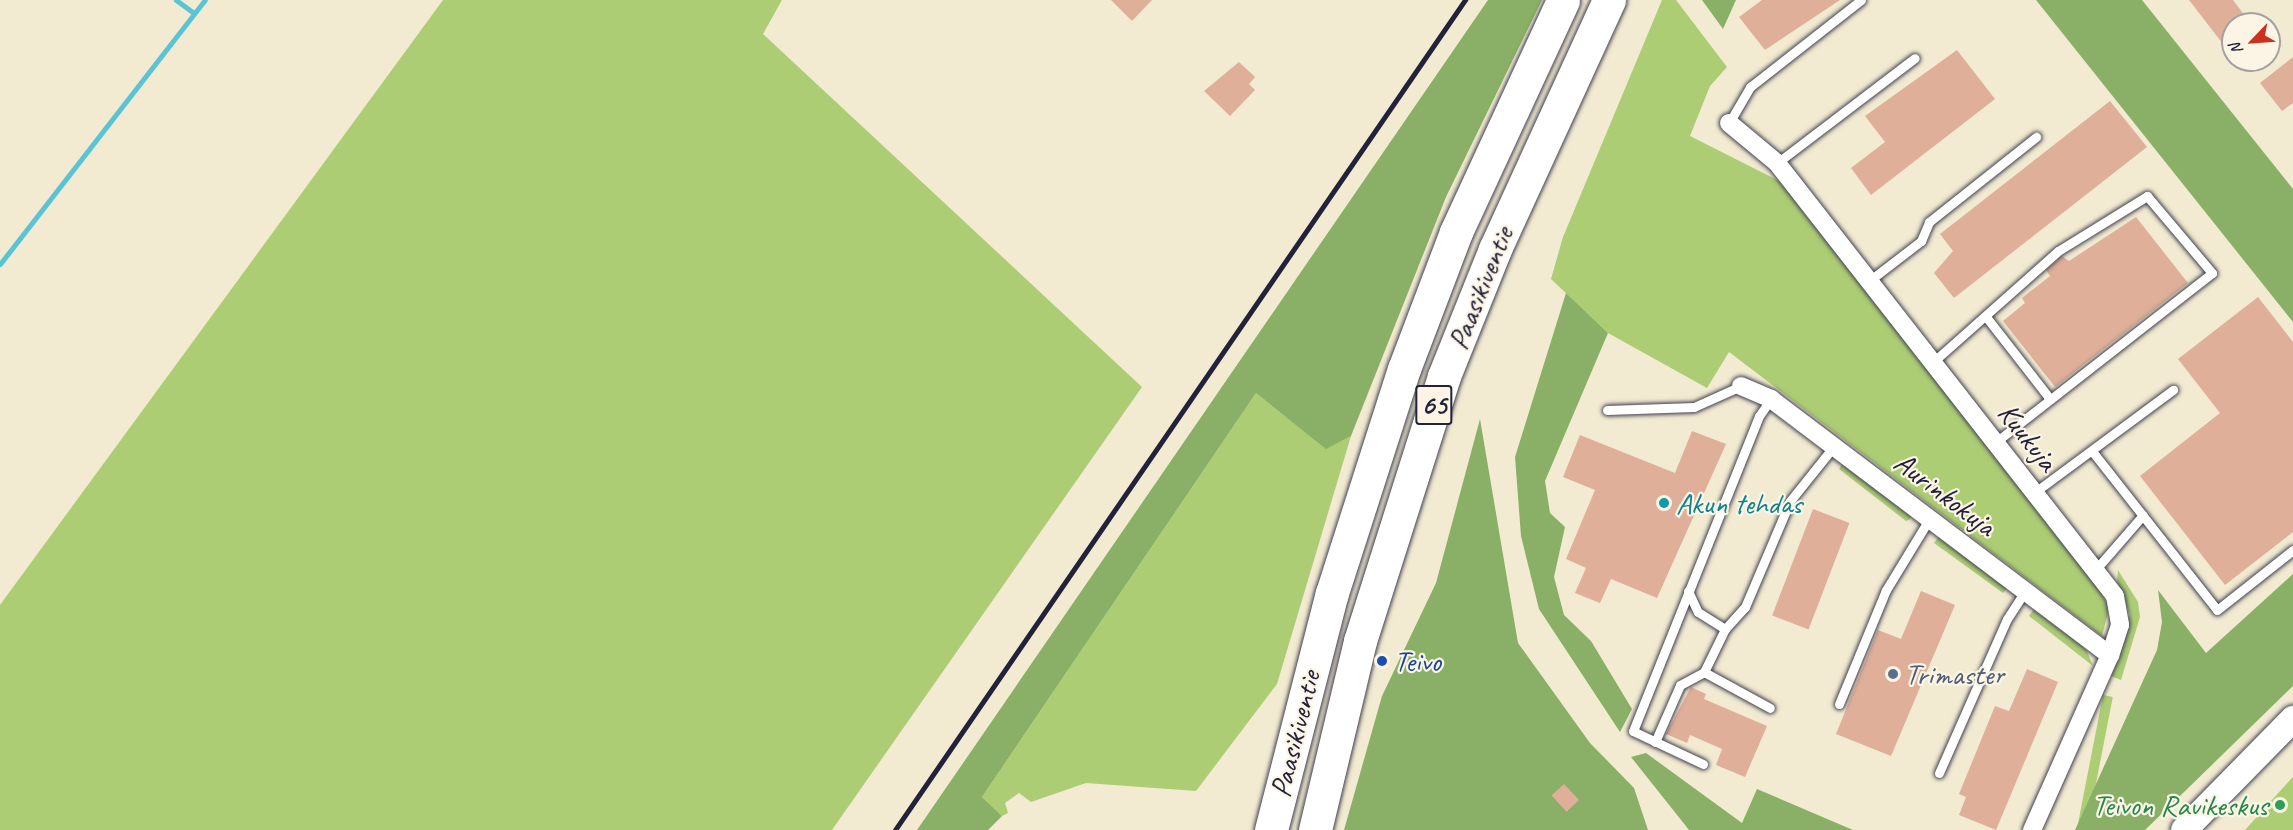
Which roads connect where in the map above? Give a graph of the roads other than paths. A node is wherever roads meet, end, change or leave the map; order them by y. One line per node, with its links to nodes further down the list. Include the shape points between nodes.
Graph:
1 (1563, 0): 35 (highway, Paasikiventie / 65, via 1456,232 1404,369 1332,593)
2 (1609, 0): 36 (highway, Paasikiventie / 65, via 1495,249 1444,376 1360,641)
3 (1861, 0): 5 (lane, via 1750,87)
4 (1915, 58): 7 (lane)
5 (1730, 123): 7 (street, Kuukuja)
6 (2036, 137): 8 (lane, via 1929,222 1920,241)
7 (1777, 163): 8 (street, Kuukuja)
8 (1869, 281): 10 (street, Kuukuja)
9 (1987, 318): 10 (lane); 14 (lane); 14 (lane, via 2058,251 2146,196 2212,273)
10 (1933, 362): 16 (street, Kuukuja)
11 (1741, 386): 13 (street, Aurinkokuja); 15 (lane, via 1694,407)
12 (2173, 390): 18 (lane)
13 (1771, 399): 17 (street, Aurinkokuja); 25 (lane)
14 (2050, 399): 16 (lane)
15 (1607, 410)
16 (1996, 442): 19 (street, Kuukuja)
17 (1834, 446): 21 (street, Aurinkokuja); 26 (lane, via 1790,501 1745,607)
18 (2092, 451): 19 (lane); 20 (lane)
19 (2035, 492): 23 (street, Kuukuja)
20 (2143, 516): 22 (lane, via 2217,610); 23 (lane)
21 (1930, 518): 24 (street, Aurinkokuja); 29 (lane, via 1886,590)
22 (2293, 550)
23 (2097, 568): 27 (street, Kuukuja, via 2120,612)
24 (2026, 590): 27 (street, Aurinkokuja); 34 (lane, via 2007,619)
25 (1688, 591): 26 (lane, via 1698,612); 32 (lane, via 1633,731)
26 (1725, 629): 28 (lane)
27 (2110, 655): 37 (street, Kuukuja)
28 (1704, 672): 30 (lane); 32 (lane, via 1680,685)
29 (1839, 704)
30 (1770, 708)
31 (2293, 718): 38 (main road)
32 (1655, 742): 33 (lane)
33 (1703, 764)
34 (1939, 773)
35 (1271, 830)
36 (1315, 830)
37 (2032, 830)
38 (2184, 830)

